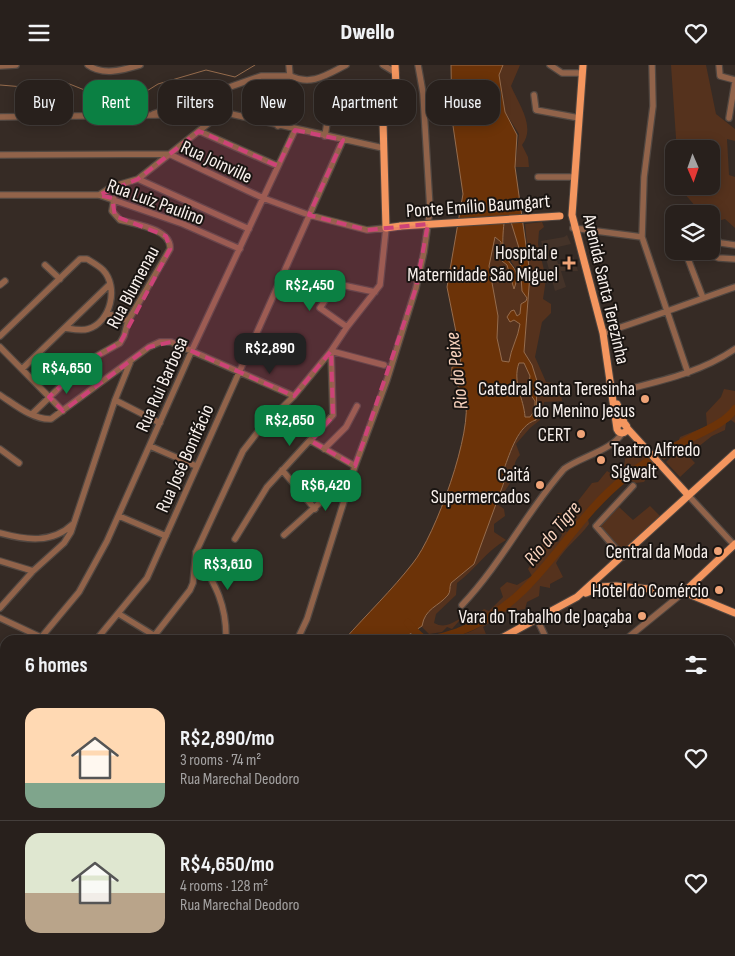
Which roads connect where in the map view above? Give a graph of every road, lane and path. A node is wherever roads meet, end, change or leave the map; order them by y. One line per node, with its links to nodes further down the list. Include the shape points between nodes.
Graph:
1 (16, 65): 12 (street)
2 (88, 65): 13 (street)
3 (140, 65): 14 (street)
4 (289, 65): 17 (street)
5 (346, 65): 17 (street, via 310,81)
6 (383, 65): 16 (street)
7 (395, 65): 16 (main road)
8 (418, 65): 99 (street, via 423,93 430,209 424,252 387,380)
9 (550, 65): 15 (street, via 562,73)
10 (652, 65): 49 (street, via 653,106 644,177)
11 (719, 65): 18 (street, via 720,76)
12 (0, 66)
13 (100, 68): 14 (street)
14 (113, 68)
15 (583, 69): 25 (main road, Avenida Santa Terezinha)
16 (396, 73): 33 (main road, via 393,94 383,121)
17 (290, 76): 21 (street, via 260,76)
18 (735, 80): 24 (street)
19 (534, 95): 25 (street, via 536,110)
20 (232, 115): 28 (street)
21 (149, 116): 22 (street); 23 (street)
22 (158, 116)
23 (0, 117)
24 (729, 117)
25 (579, 118): 38 (main road, Avenida Santa Terezinha)
26 (206, 125): 30 (street)
27 (326, 125): 31 (street)
28 (278, 126): 29 (street)
29 (295, 130): 31 (street); 36 (street, Rua Rui Barbosa)
30 (199, 131): 35 (street); 36 (street)
31 (325, 136): 32 (street)
32 (343, 140): 33 (street); 44 (street, Rua José Bonifácio)
33 (383, 148): 46 (main road)
34 (0, 155): 35 (street, Rua Joinville)
35 (169, 155): 39 (street); 42 (street, Rua Joinville)
36 (278, 166): 42 (street, Rua Rui Barbosa)
37 (538, 177): 38 (street)
38 (574, 177): 45 (main road, Avenida Santa Terezinha)
39 (138, 179): 41 (street, via 110,187); 48 (street)
40 (0, 195): 41 (street, Rua Luiz Paulino)
41 (99, 195): 43 (street, Rua Luiz Paulino)
42 (264, 198): 44 (street, Rua Joinville); 48 (street, Rua Rui Barbosa)
43 (114, 199): 52 (street, Rua Luiz Paulino); 66 (street, Rua Blumenau, via 112,211 120,220 166,236 171,243 168,255)
44 (309, 215): 46 (street, Rua Joinville, via 367,230); 57 (street, Rua José Bonifácio)
45 (572, 215): 46 (main road, Ponte Emílio Baumgart, bridge); 47 (main road, Avenida Santa Terezinha)
46 (386, 228): 62 (street, via 380,285)
47 (573, 228): 49 (street); 69 (main road, Avenida Santa Terezinha)
48 (249, 229): 52 (street, Rua Rui Barbosa)
49 (642, 237): 64 (street)
50 (720, 242): 51 (street)
51 (735, 245)
52 (240, 249): 73 (street, Rua Rui Barbosa)
53 (720, 258): 54 (street)
54 (735, 259)
55 (688, 260): 63 (street)
56 (45, 265): 58 (street)
57 (285, 273): 59 (street); 80 (street, Rua José Bonifácio)
58 (60, 279): 60 (street, via 83,258 103,271); 70 (street)
59 (336, 283): 62 (street); 67 (street, via 320,308)
60 (110, 284): 65 (street); 68 (street)
61 (735, 287): 63 (street)
62 (375, 292): 67 (street)
63 (702, 298): 64 (street)
64 (666, 312): 69 (street); 81 (street)
65 (107, 313): 66 (street); 68 (street, via 88,329)
66 (128, 321): 84 (street, Rua Blumenau, via 120,343 86,362)
67 (347, 327): 74 (street)
68 (65, 328): 79 (street)
69 (603, 333): 85 (main road, Avenida Santa Terezinha)
70 (0, 336)
71 (0, 347): 79 (street)
72 (735, 349): 76 (street)
73 (192, 350): 77 (street, via 171,342 160,342); 80 (street); 90 (street, Rua Rui Barbosa)
74 (331, 351): 78 (street); 83 (street); 92 (street, via 333,415)
75 (735, 354): 76 (street)
76 (726, 357): 81 (street)
77 (130, 363): 86 (street); 88 (street, via 114,371)
78 (384, 365)
79 (22, 369): 84 (street)
80 (239, 372): 83 (street); 98 (street, Rua José Bonifácio)
81 (688, 373): 85 (street)
82 (0, 395): 89 (street)
83 (294, 396): 111 (street, via 243,451)
84 (49, 397): 88 (street); 89 (street, Rua Blumenau)
85 (614, 397): 91 (main road, Avenida Santa Terezinha)
86 (115, 400): 90 (street); 105 (street)
87 (357, 406): 95 (street, via 346,427)
88 (63, 411): 89 (street, via 51,419)
89 (32, 414)
90 (160, 423): 93 (street, Rua Rui Barbosa)
91 (622, 430): 102 (main road, Avenida Santa Terezinha, via 637,440); 123 (street, via 614,443 564,469 493,570)
92 (311, 441): 95 (street); 100 (street)
93 (150, 446): 98 (street); 104 (street, Rua Rui Barbosa)
94 (0, 449): 97 (street)
95 (324, 449): 99 (street)
96 (734, 455): 102 (main road)
97 (19, 463)
98 (196, 467): 108 (street, Rua José Bonifácio)
99 (354, 469): 103 (street); 135 (street)
100 (282, 470): 103 (street); 109 (street, via 267,487)
101 (633, 486): 112 (street, via 596,527)
102 (688, 495): 110 (street); 112 (main road)
103 (315, 509): 107 (street)
104 (119, 516): 108 (street); 130 (street, Rua Rui Barbosa, via 79,592)
105 (74, 523): 106 (street, via 54,537 17,538); 116 (street, via 64,543)
106 (0, 533)
107 (284, 535)
108 (166, 536): 126 (street, Rua José Bonifácio, via 147,578)
109 (235, 539)
110 (735, 545): 121 (main road)
111 (196, 552): 115 (street); 117 (street)
112 (623, 557): 114 (main road)
113 (0, 561): 116 (street)
114 (612, 567): 118 (main road); 119 (main road, via 606,580)
115 (205, 568): 117 (street); 134 (street, via 223,604)
116 (33, 571): 124 (street)
117 (194, 573): 133 (street, via 190,591)
118 (599, 579): 120 (main road, via 602,582); 122 (main road)
119 (616, 586): 120 (main road); 121 (main road)
120 (600, 587): 122 (main road)
121 (684, 592): 125 (main road); 138 (street)
122 (577, 597): 128 (main road)
123 (462, 605)
124 (0, 608)
125 (735, 613)
126 (119, 614): 131 (street, Rua José Bonifácio); 132 (street)
127 (0, 618): 129 (street)
128 (537, 619): 136 (main road); 137 (street)
129 (35, 635)
130 (46, 635)
131 (100, 635)
132 (149, 635)
133 (155, 635)
134 (226, 635)
135 (302, 635)
136 (507, 635)
137 (545, 635)
138 (631, 635)

